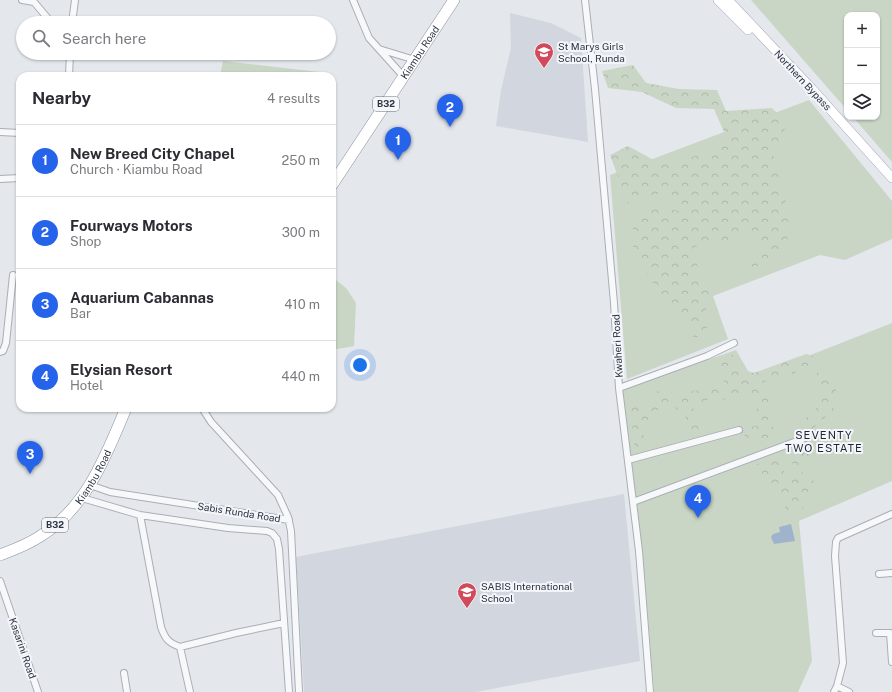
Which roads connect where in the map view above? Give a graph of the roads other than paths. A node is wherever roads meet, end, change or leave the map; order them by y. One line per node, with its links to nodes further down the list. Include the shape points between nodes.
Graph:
1 (22, 0): 9 (street, via 34,2)
2 (75, 0): 10 (street)
3 (352, 0): 12 (street, via 369,38)
4 (454, 0): 14 (highway, Kiambu Road / B32)
5 (585, 0): 27 (street, Kwaheri Road, via 614,303)
6 (718, 0): 15 (main road, via 762,43)
7 (728, 0): 11 (main road, Northern Bypass)
8 (735, 0): 11 (main road)
9 (46, 16)
10 (73, 16)
11 (752, 26): 15 (main road, Northern Bypass)
12 (379, 49): 14 (street); 17 (street)
13 (70, 60): 16 (street)
14 (415, 60): 17 (highway, Kiambu Road / B32)
15 (789, 65): 21 (main road, Northern Bypass)
16 (69, 72)
17 (404, 77): 23 (highway, Kiambu Road / B32)
18 (0, 132): 19 (street)
19 (16, 134)
20 (16, 178): 22 (street)
21 (892, 178)
22 (0, 179)
23 (336, 179)
24 (12, 275): 26 (street, via 6,343)
25 (734, 343): 27 (street)
26 (0, 352)
27 (619, 388): 32 (street, Kwaheri Road)
28 (124, 412): 33 (highway, Kiambu Road / B32, via 107,454)
29 (204, 412): 38 (street, via 273,488 282,501)
30 (739, 430): 32 (street)
31 (805, 438): 35 (street)
32 (628, 460): 35 (street, Kwaheri Road)
33 (90, 485): 34 (highway, Kiambu Road / B32); 38 (street, Sabis Runda Road, via 110,492)
34 (82, 498): 37 (street); 39 (highway, Kiambu Road / B32, via 40,537)
35 (633, 502): 55 (street, Kwaheri Road)
36 (892, 514): 49 (street, via 838,538 836,542 843,663)
37 (140, 515): 43 (street, via 272,533 277,539 279,549); 46 (street, via 164,634 172,644)
38 (289, 520): 54 (street, Sabis Runda Road)
39 (0, 555)
40 (892, 573): 41 (street)
41 (879, 574)
42 (0, 581): 50 (street, Kasarini Road)
43 (284, 623): 46 (street); 53 (street)
44 (876, 633): 45 (street)
45 (891, 633): 47 (street)
46 (180, 647): 52 (street)
47 (892, 662)
48 (124, 673): 51 (street)
49 (837, 686): 56 (street); 57 (street)
50 (38, 692)
51 (127, 692)
52 (190, 692)
53 (289, 692)
54 (299, 692)
55 (650, 692)
56 (834, 692)
57 (849, 692)

